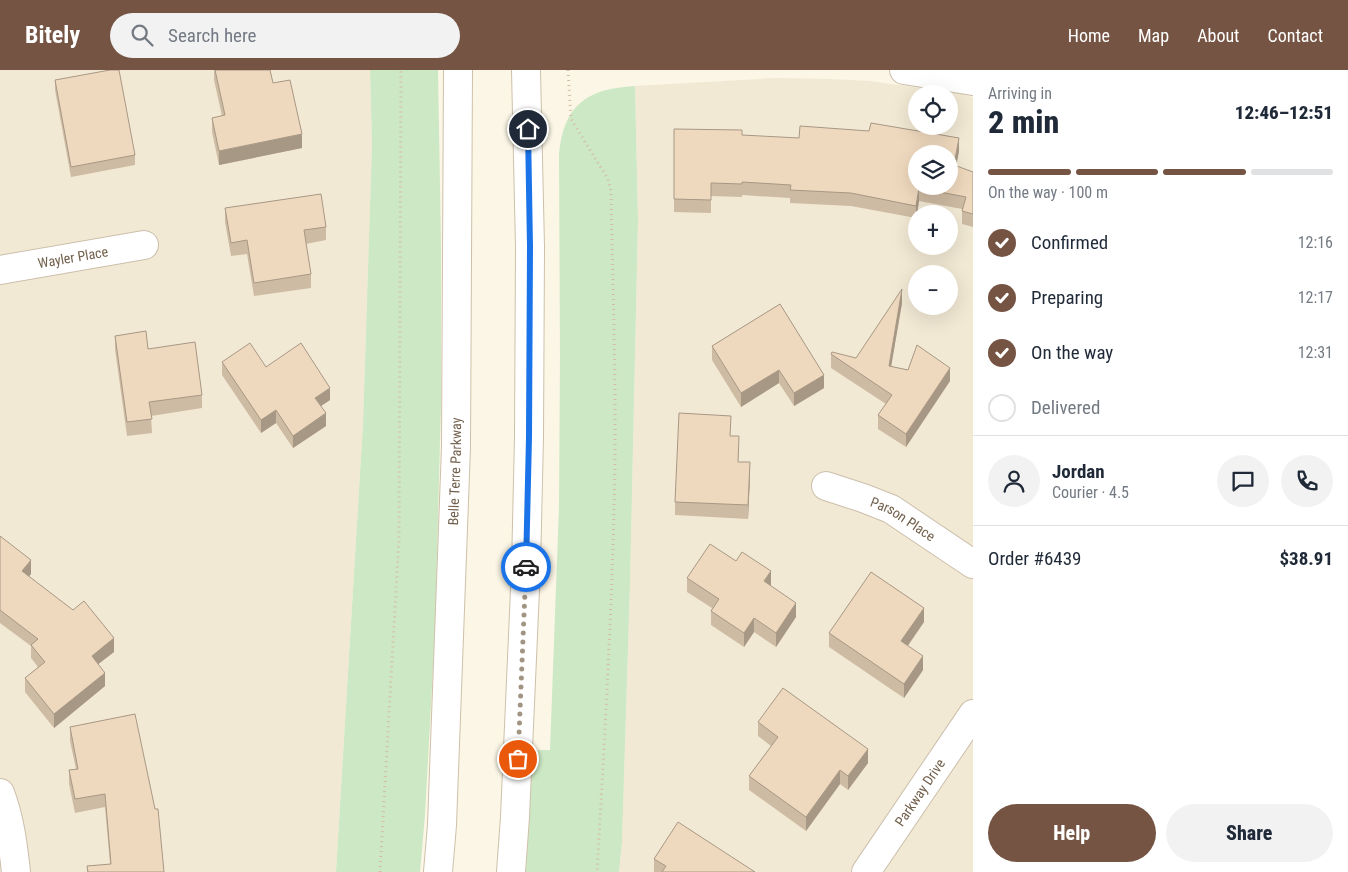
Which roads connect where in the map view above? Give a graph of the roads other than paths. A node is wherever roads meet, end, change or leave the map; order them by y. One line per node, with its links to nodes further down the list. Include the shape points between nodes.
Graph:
1 (458, 70): 12 (main road, Belle Terre Parkway, via 456,447)
2 (526, 70): 13 (main road, via 530,247 529,437)
3 (904, 70): 4 (main road)
4 (973, 81)
5 (144, 245): 6 (main road, Wayler Place)
6 (0, 270)
7 (826, 486): 8 (main road, Parson Place, via 891,509)
8 (973, 564)
9 (973, 714): 14 (main road, Parkway Drive)
10 (0, 793): 11 (main road, via 9,822)
11 (16, 872)
12 (438, 872)
13 (511, 872)
14 (866, 872)

